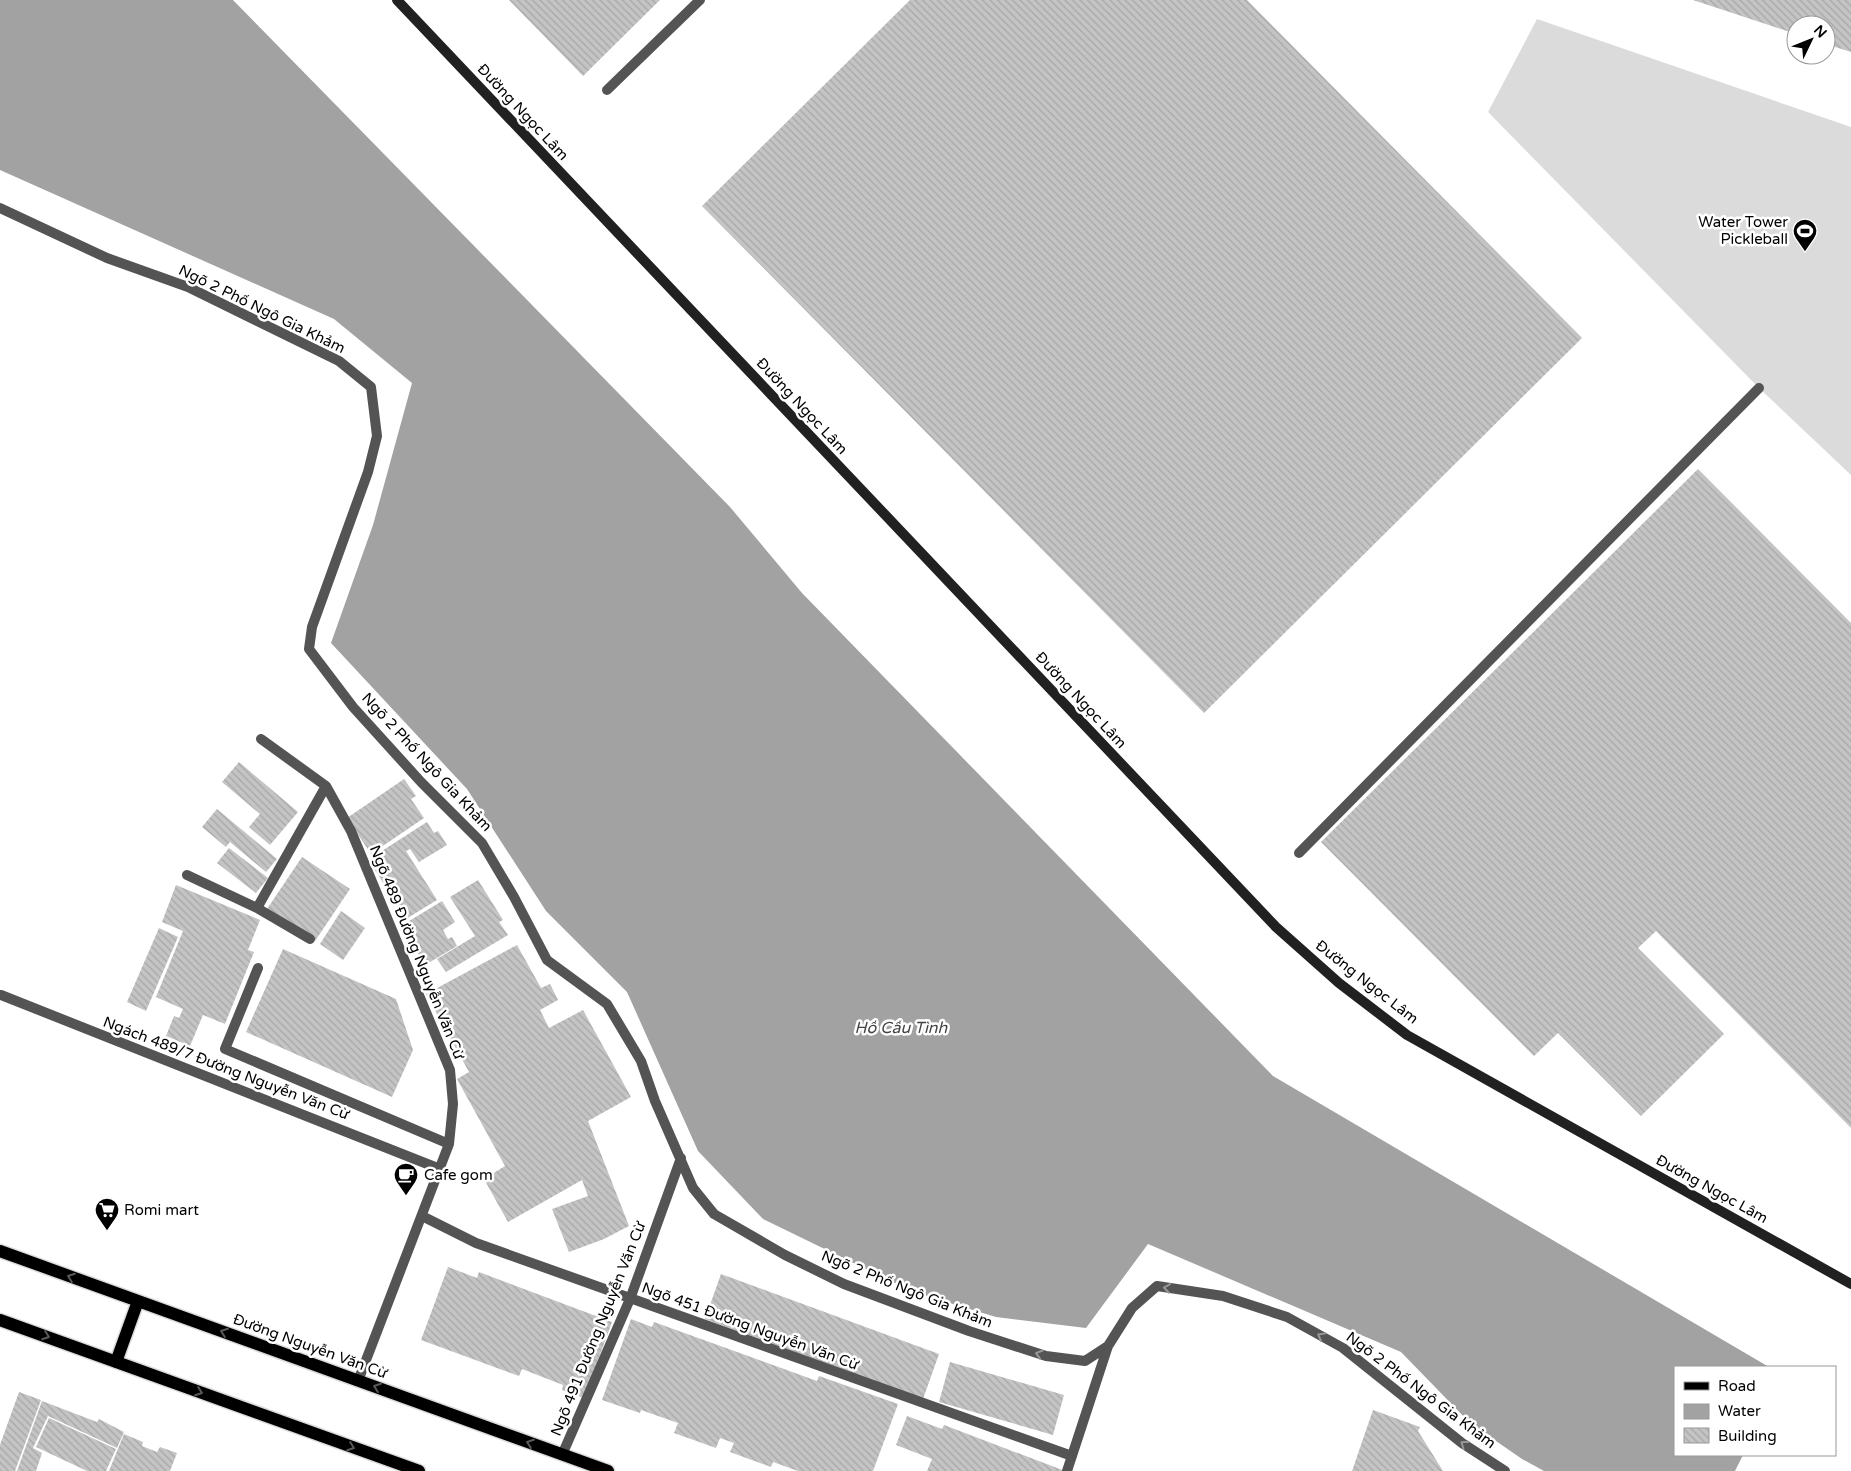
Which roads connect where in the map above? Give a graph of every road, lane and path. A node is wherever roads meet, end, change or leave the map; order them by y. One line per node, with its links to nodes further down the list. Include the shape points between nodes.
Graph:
1 (397, 0): 19 (main road, Đường Ngọc Lâm, via 1276,927 1339,983 1407,1035)
2 (700, 0): 3 (street)
3 (608, 90)
4 (0, 208): 15 (street, Ngõ 2 Phố Ngô Gia Khảm, via 107,258 188,287 339,360 371,388 377,436 375,445 312,627 309,649 353,707 482,843 547,960 607,1004 641,1061)
5 (1759, 388): 8 (street)
6 (261, 739): 7 (street, Ngõ 489 Đường Nguyễn Văn Cừ)
7 (326, 786): 10 (street); 14 (street, Ngõ 489 Đường Nguyễn Văn Cừ, via 351,831 450,1070 453,1104)
8 (1299, 853)
9 (187, 875): 10 (street)
10 (257, 908): 11 (street)
11 (310, 939)
12 (258, 968): 14 (street, via 225,1049)
13 (1, 995): 16 (street, Ngách 489/7 Đường Nguyễn Văn Cừ)
14 (449, 1144): 16 (street, Ngõ 489 Đường Nguyễn Văn Cừ)
15 (681, 1158): 20 (street, Ngõ 491 Đường Nguyễn Văn Cừ); 23 (street, Ngõ 2 Phố Ngô Gia Khảm, one-way to 15, via 1085,1361 1046,1356 844,1284 714,1214 693,1188)
16 (440, 1169): 17 (street, Ngõ 489 Đường Nguyễn Văn Cừ)
17 (422, 1216): 20 (street, Ngõ 451 Đường Nguyễn Văn Cừ, via 476,1243); 25 (street, Ngõ 489 Đường Nguyễn Văn Cừ)
18 (0, 1251): 21 (main road, Đường Nguyễn Văn Cừ, one-way to 18)
19 (1851, 1284)
20 (630, 1299): 26 (street, Ngõ 491 Đường Nguyễn Văn Cừ); 27 (street, Ngõ 451 Đường Nguyễn Văn Cừ)
21 (138, 1301): 24 (main road); 25 (main road, Đường Nguyễn Văn Cừ, one-way to 21)
22 (0, 1320): 24 (main road, one-way to 24)
23 (1108, 1346): 27 (street); 31 (street, Ngõ 2 Phố Ngô Gia Khảm, one-way to 23, via 1462,1443 1343,1348 1288,1318 1222,1296 1157,1286 1132,1308)
24 (116, 1362): 28 (main road, one-way to 28)
25 (358, 1381): 26 (main road, Đường Nguyễn Văn Cừ, one-way to 25)
26 (562, 1455): 29 (main road, Đường Nguyễn Văn Cừ)
27 (1072, 1456): 30 (street)
28 (419, 1471)
29 (608, 1471)
30 (1067, 1471)
31 (1505, 1471)

